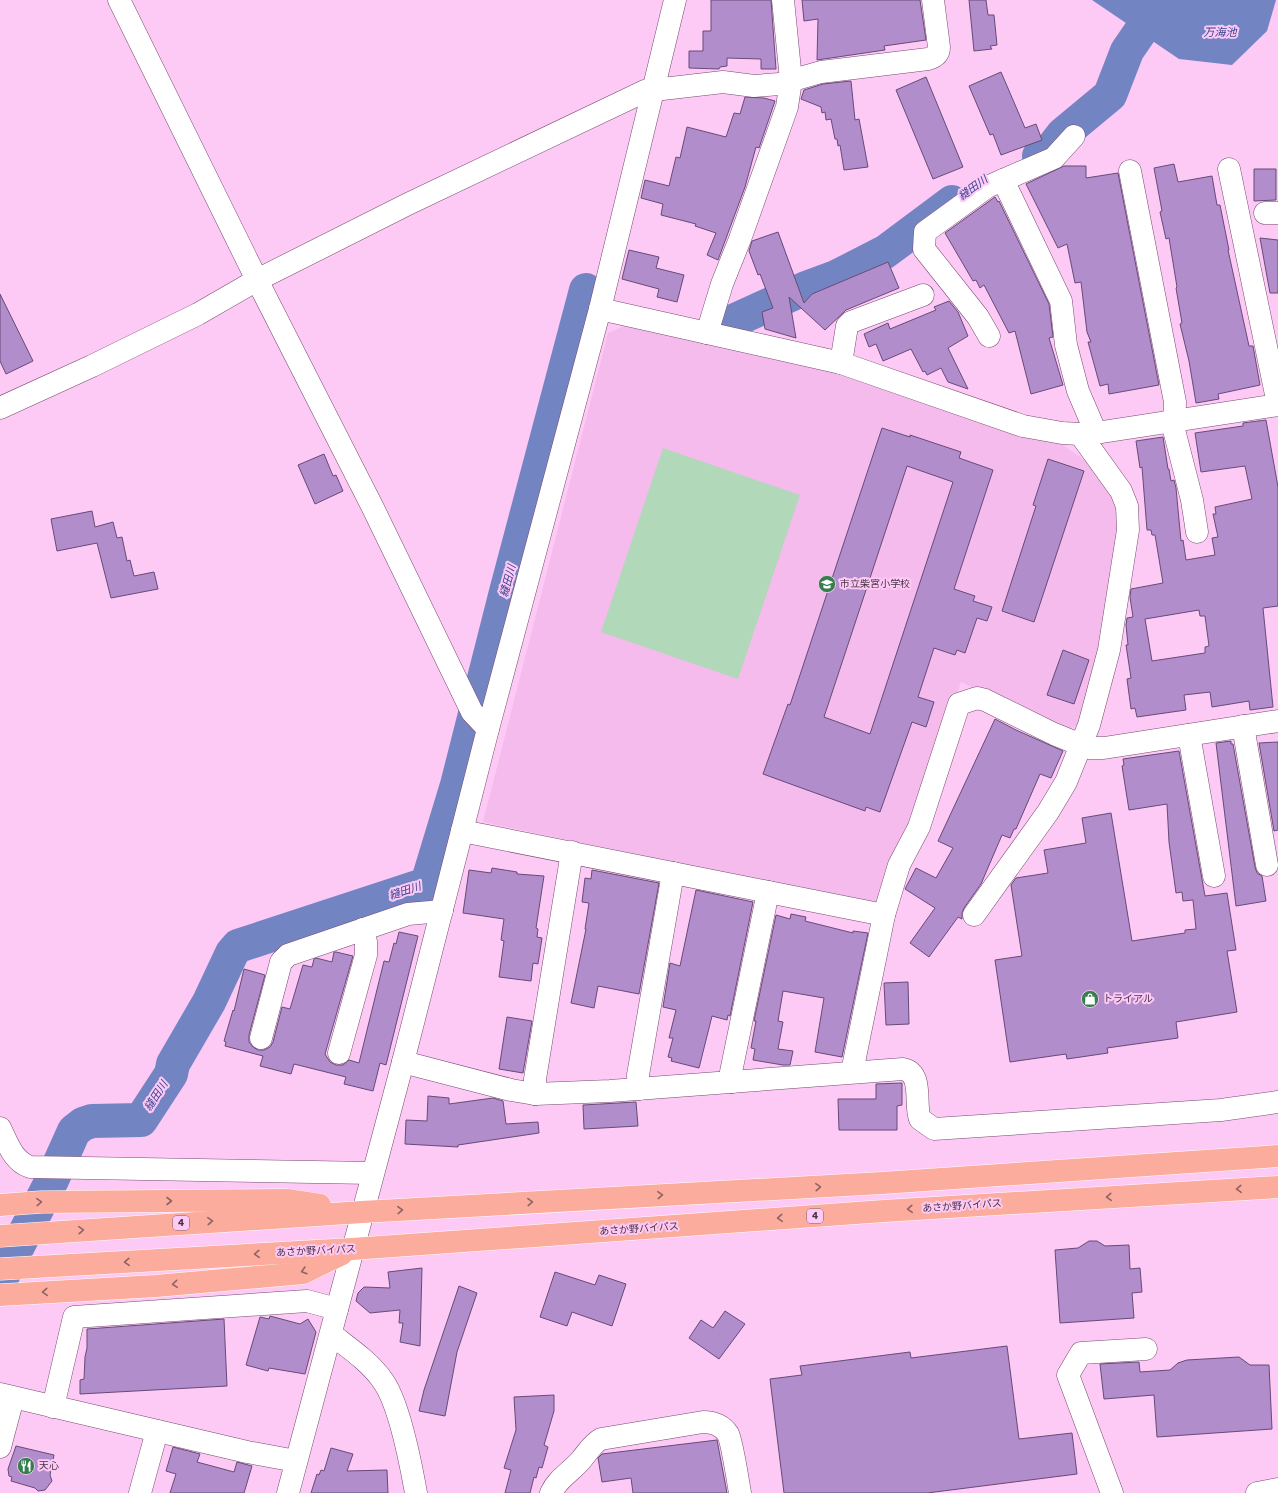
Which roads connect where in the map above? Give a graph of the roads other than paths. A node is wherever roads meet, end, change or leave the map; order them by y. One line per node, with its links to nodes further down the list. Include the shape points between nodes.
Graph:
1 (119, 0): 11 (street)
2 (675, 0): 6 (street)
3 (783, 0): 5 (street)
4 (933, 0): 5 (street, via 940,47 935,57 928,60 821,72)
5 (791, 80): 6 (street, via 779,84 723,82); 14 (street, via 787,107 722,284)
6 (652, 90): 11 (street, via 637,94); 13 (street)
7 (1074, 136): 10 (street, via 1054,158)
8 (1229, 169): 17 (street)
9 (1130, 171): 19 (street, via 1175,402)
10 (1003, 180): 15 (street, via 987,187 925,232 923,244 924,249 978,317); 20 (street, via 1061,301 1065,340)
11 (256, 280): 18 (street, via 177,324); 24 (street, via 373,508 472,712)
12 (922, 295): 16 (street, via 851,322 847,326)
13 (600, 309): 14 (street); 24 (street)
14 (707, 333): 16 (street)
15 (989, 336)
16 (841, 363): 20 (street, via 1023,426 1062,433)
17 (1278, 404): 19 (street)
18 (0, 408)
19 (1173, 421): 20 (street); 21 (street)
20 (1088, 434): 26 (street, via 1121,491 1127,506 1128,523 1109,650)
21 (1197, 532)
22 (1278, 721): 23 (street)
23 (1243, 726): 25 (street); 29 (street)
24 (488, 729): 27 (street)
25 (1189, 735): 26 (street, via 1104,748); 31 (street)
26 (1081, 745): 34 (street, via 984,700 977,698 959,704 919,827 899,865); 35 (street, via 1056,799)
27 (462, 830): 28 (street); 33 (street)
28 (572, 852): 30 (street); 43 (street, via 535,1079)
29 (1267, 865)
30 (673, 873): 32 (street); 42 (street, via 638,1075)
31 (1214, 876)
32 (768, 892): 34 (street); 41 (street, via 731,1072)
33 (442, 911): 36 (street, via 408,914); 39 (street)
34 (884, 915): 40 (street)
35 (974, 916)
36 (363, 929): 37 (street, via 284,958); 38 (street, via 366,955)
37 (261, 1038)
38 (340, 1053)
39 (403, 1062): 43 (street); 47 (street)
40 (852, 1072): 41 (street); 44 (street, via 907,1070 916,1080 920,1119 934,1129 1221,1110)
41 (732, 1082): 42 (street)
42 (640, 1089): 43 (street)
43 (536, 1094)
44 (1278, 1102)
45 (0, 1128): 47 (street, via 15,1157 30,1167)
46 (1278, 1156): 50 (highway, 4, one-way to 46, via 808,1187)
47 (372, 1173): 50 (street)
48 (1278, 1187): 52 (highway, あさか野バイパス / 4, one-way to 52, via 884,1211)
49 (0, 1205): 50 (highway, one-way to 50, via 41,1202 287,1200)
50 (362, 1212): 51 (highway, 4, one-way to 50); 52 (street)
51 (0, 1236)
52 (352, 1249): 53 (highway, あさか野バイパス / 4, one-way to 53); 54 (highway, one-way to 54, via 303,1273 156,1286); 55 (street)
53 (0, 1269)
54 (0, 1295)
55 (337, 1309): 56 (street); 59 (street, via 307,1300 74,1317)
56 (331, 1334): 62 (street); 66 (street, via 356,1353 388,1389)
57 (1146, 1350): 69 (street, via 1081,1353 1068,1376)
58 (7, 1396): 59 (street); 61 (street)
59 (53, 1407): 60 (street)
60 (157, 1431): 62 (street); 64 (street)
61 (0, 1447)
62 (296, 1461): 65 (street)
63 (1278, 1489): 70 (street)
64 (140, 1493)
65 (288, 1493)
66 (416, 1493)
67 (551, 1493): 68 (street, via 601,1439 703,1422 712,1422 728,1434)
68 (740, 1493)
69 (1112, 1493)
70 (1257, 1493)

